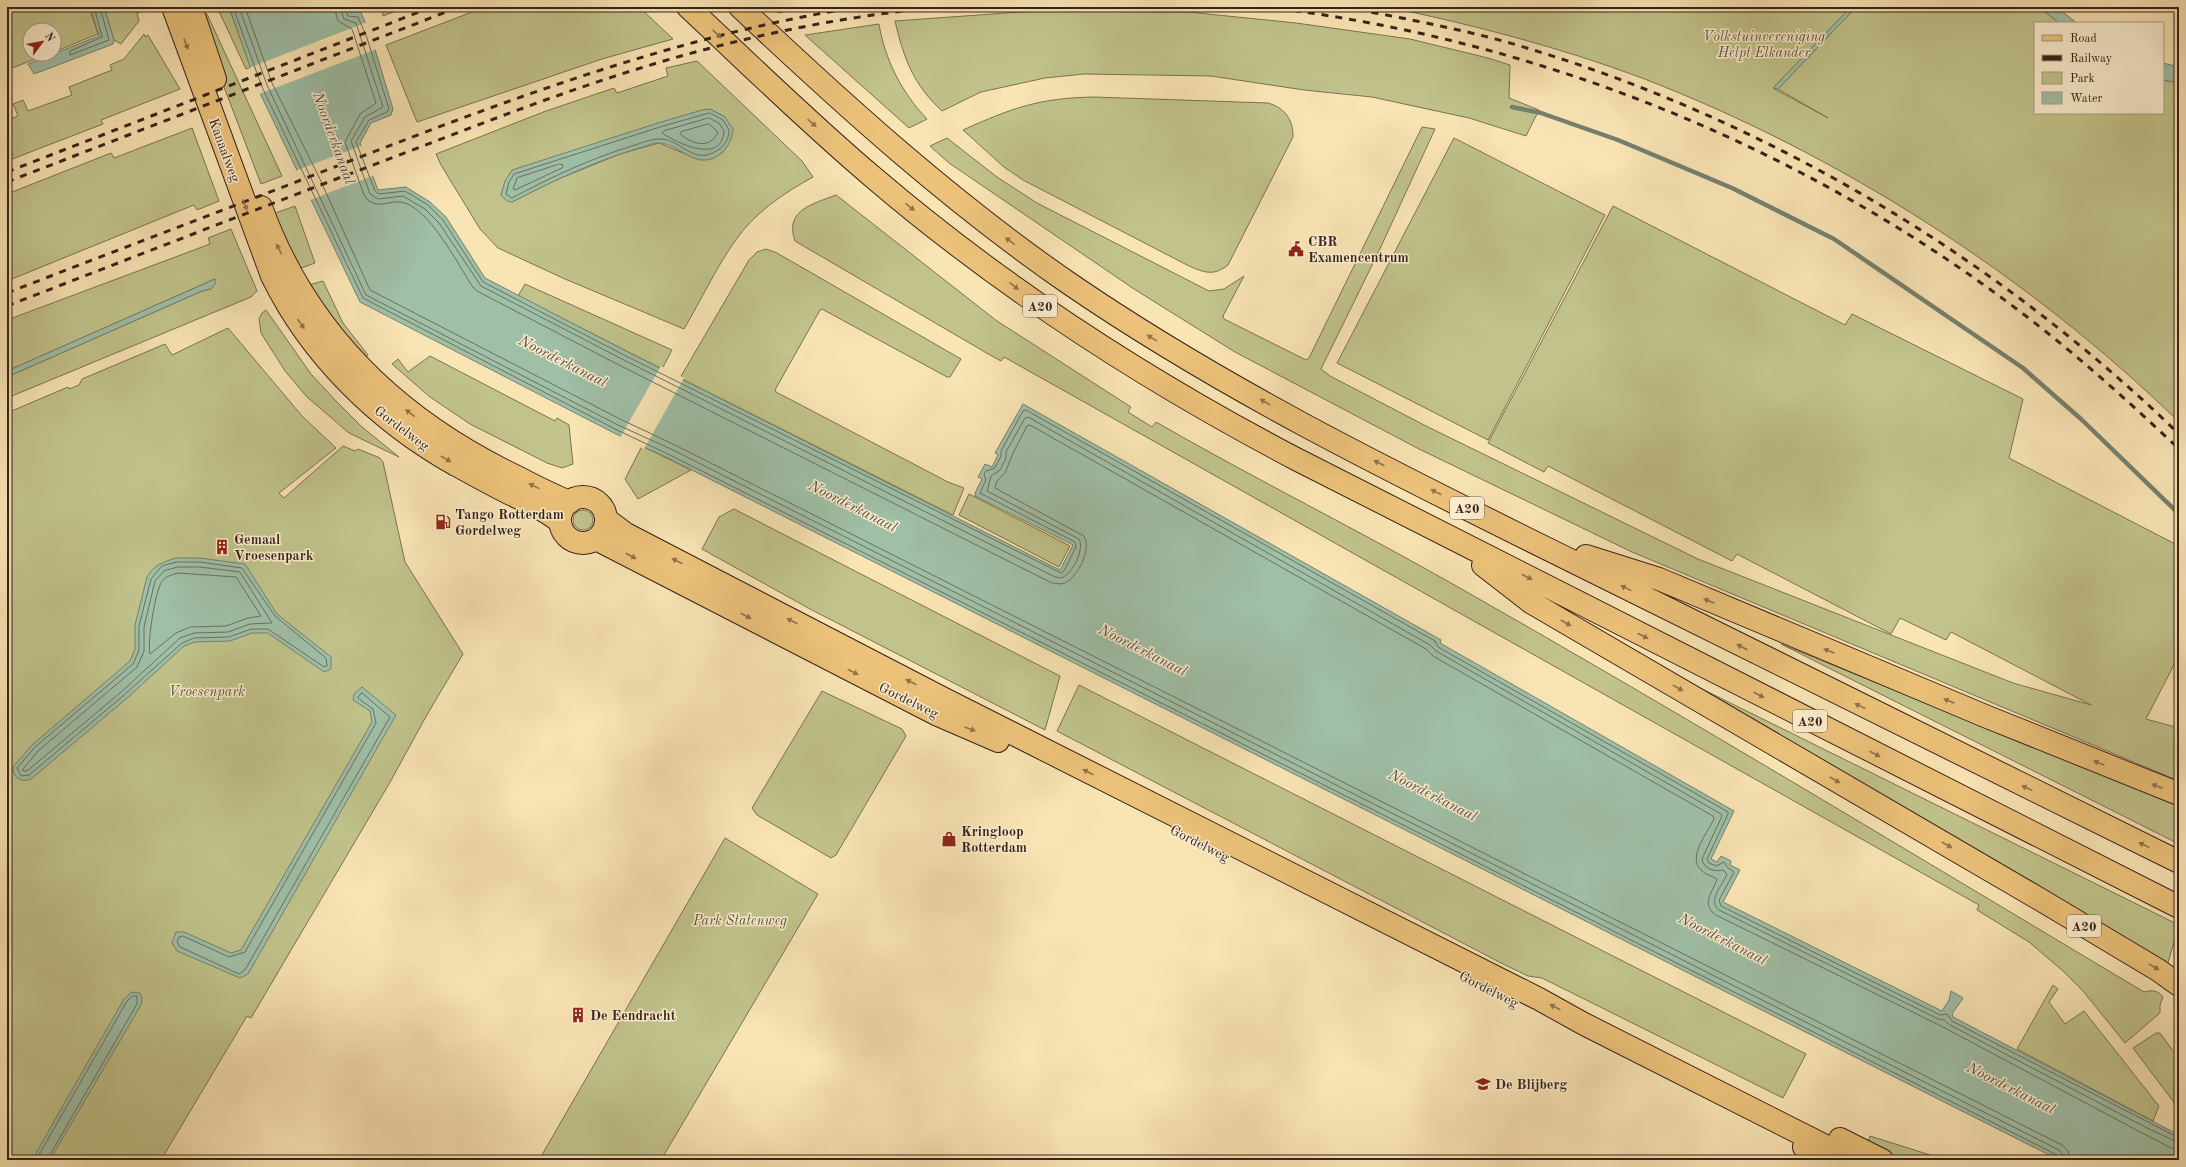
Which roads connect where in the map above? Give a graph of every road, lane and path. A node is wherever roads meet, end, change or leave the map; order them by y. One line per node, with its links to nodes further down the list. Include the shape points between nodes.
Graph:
1 (173, 7): 5 (main road, Kanaalweg, one-way to 5, via 258,243)
2 (191, 7): 5 (main road, Kanaalweg, one-way to 2)
3 (688, 7): 9 (main road, A20, one-way to 9, via 874,178 1034,302 1102,347 1237,428)
4 (740, 7): 10 (main road, A20, one-way to 4, via 1317,431 1185,358 1068,282 935,183 846,106)
5 (288, 288): 6 (main road, Gordelweg, one-way to 5, via 469,452 406,410 365,374 320,320); 8 (main road, Gordelweg, one-way to 8, via 302,326 337,370 390,421 438,454 544,510)
6 (570, 502): 7 (main road, via 578,498 591,499 601,507); 8 (main road, via 562,511)
7 (606, 519): 11 (main road, via 603,530); 16 (main road, Gordelweg, one-way to 7, via 1539,999 827,639 626,534)
8 (560, 522): 11 (main road, via 564,534 573,541 585,543)
9 (1442, 534): 14 (main road, A20, one-way to 14); 15 (main road, A20, one-way to 15, via 1532,603 2041,900)
10 (1521, 536): 12 (main road, A20, one-way to 10, via 1985,716 1659,579); 13 (main road, A20, one-way to 10)
11 (596, 539): 17 (main road, Gordelweg, one-way to 17, via 844,668 938,715 1015,749 1554,1023 1581,1034)
12 (2179, 794)
13 (2179, 862)
14 (2179, 907)
15 (2179, 985)
16 (1784, 1126): 19 (main road, Gordelweg); 20 (main road, via 1797,1122)
17 (1809, 1154): 18 (main road, Gordelweg)
18 (1829, 1160)
19 (1853, 1160)
20 (1882, 1160)

